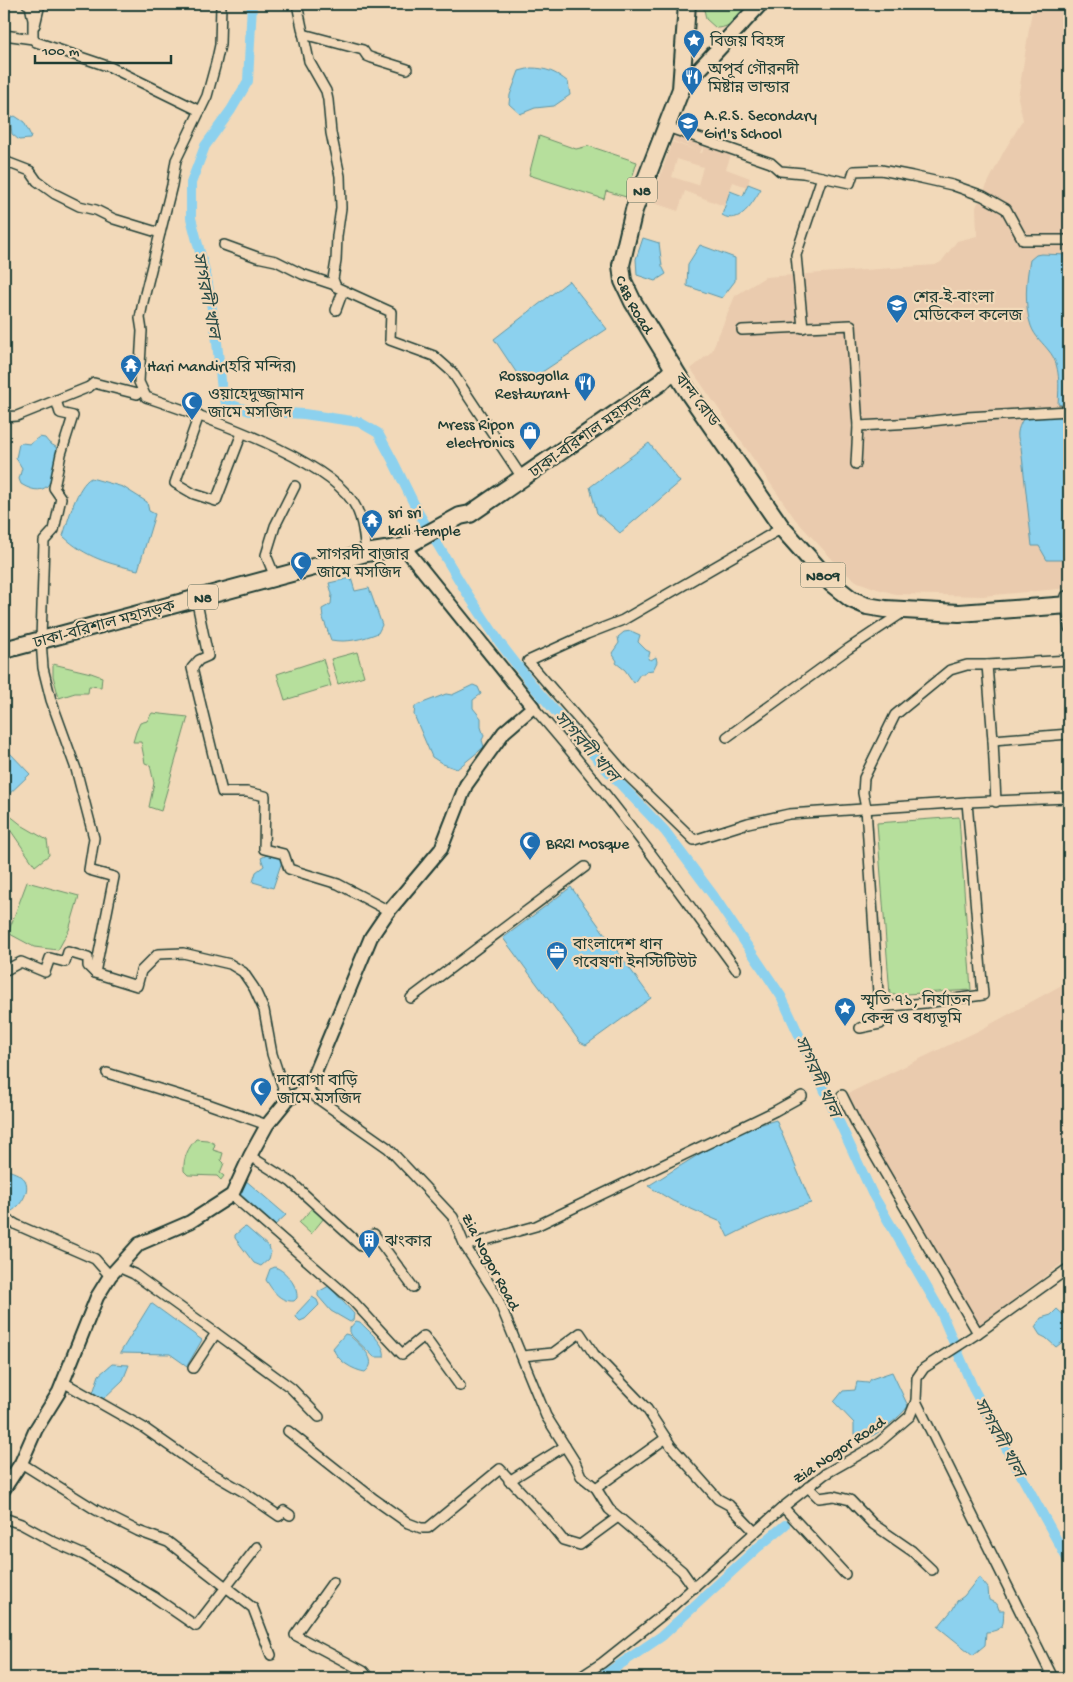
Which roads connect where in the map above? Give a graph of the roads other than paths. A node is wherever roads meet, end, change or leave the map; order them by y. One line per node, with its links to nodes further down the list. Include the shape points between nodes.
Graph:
1 (28, 4): 9 (street, via 34,20)
2 (40, 4): 9 (street)
3 (221, 4): 12 (street, via 220,45)
4 (297, 4): 7 (street)
5 (687, 4): 11 (highway, C&B Road / N8)
6 (760, 4): 11 (main road)
7 (303, 34): 10 (street, via 363,50 367,56); 19 (street, via 309,61 326,91 340,176)
8 (4, 35): 9 (street)
9 (32, 35): 12 (street, via 36,42 110,67)
10 (406, 69)
11 (680, 89): 13 (highway, C&B Road / N8)
12 (200, 111): 16 (street, via 176,160)
13 (667, 127): 15 (street, via 771,163 780,171); 24 (highway, C&B Road / N8, via 634,210 621,265 623,281 633,302)
14 (4, 161): 16 (street, via 30,170 37,181 79,206)
15 (822, 177): 17 (street, via 850,183 854,171 881,170 952,185 984,196 1006,209 1023,240); 22 (street, via 796,255)
16 (160, 233): 25 (street, via 140,318 139,382)
17 (1069, 240)
18 (224, 245): 19 (street, via 276,261)
19 (335, 285): 20 (street)
20 (344, 291): 21 (street); 33 (street, via 391,312 390,340 434,356 452,372)
21 (336, 310)
22 (803, 328): 23 (street); 30 (street, via 851,325)
23 (742, 330)
24 (673, 367): 33 (highway, ঢাকা-বরিশাল মহাসড়ক); 35 (highway, ঢাকা-বরিশাল মহাসড়ক, via 660,383 470,514); 36 (highway, বান্দ রোড / N809); 41 (highway, বান্দ রোড / N809, via 712,416 788,524 852,590 879,599 924,605)
25 (142, 391): 26 (street, via 137,394 94,383); 28 (street, via 146,398)
26 (56, 400): 29 (street, via 17,416); 44 (street, via 60,413 73,416 54,488 61,498 54,530 44,541)
27 (1069, 411): 30 (street)
28 (199, 415): 31 (street); 31 (street, via 175,484 194,494 216,501)
29 (4, 417)
30 (858, 426): 32 (street)
31 (242, 433): 38 (street, via 299,460 342,490 360,515)
32 (856, 464)
33 (519, 473): 35 (highway, ঢাকা-বরিশাল মহাসড়ক)
34 (295, 486): 39 (street, via 275,526 266,555)
35 (460, 516): 37 (highway, via 452,529 431,533)
36 (782, 528): 42 (highway, বান্দ রোড / N809, via 832,584 851,598 867,606); 55 (street, via 623,620 528,661 624,772 694,840 789,814)
37 (404, 546): 38 (highway, ঢাকা-বরিশাল মহাসড়ক / N8); 48 (street)
38 (366, 553): 39 (highway, ঢাকা-বরিশাল মহাসড়ক / N8)
39 (275, 578): 40 (highway, ঢাকা-বরিশাল মহাসড়ক / N8)
40 (196, 598): 44 (highway, ঢাকা-বরিশাল মহাসড়ক / N8); 57 (street, via 208,656 192,668 222,792 265,796 264,849 284,854 289,869 338,884)
41 (1068, 601): 42 (highway, বান্দ রোড / N809, via 958,613); 43 (street)
42 (905, 611): 50 (street)
43 (1069, 628)
44 (41, 640): 45 (highway, ঢাকা-বরিশাল মহাসড়ক / N8); 60 (street, via 42,668 76,769 94,838 89,870 114,877)
45 (4, 650)
46 (1069, 660): 47 (street)
47 (988, 665): 51 (street); 55 (street, via 967,665 950,670 895,716 864,778)
48 (533, 706): 57 (street, via 504,732 466,784 441,849); 58 (street, via 640,838)
49 (1069, 734): 51 (street)
50 (727, 737)
51 (993, 740): 54 (street)
52 (1069, 798): 54 (street)
53 (968, 802): 54 (street); 55 (street); 62 (street, via 983,994 925,1004)
54 (996, 802)
55 (866, 808): 62 (street)
56 (585, 867): 61 (street)
57 (389, 911): 65 (street, via 372,937)
58 (736, 969)
59 (4, 971): 60 (street, via 20,962 45,972 50,958 65,962 68,952 88,958 88,966)
60 (95, 973): 68 (street, via 138,986 141,971 158,954 183,953 230,964 243,972 264,1010 272,1054)
61 (411, 998)
62 (878, 1007): 63 (street, via 880,1024)
63 (860, 1028)
64 (107, 1073): 69 (street)
65 (307, 1091): 68 (street); 73 (street, Zia Nogor Road, via 388,1148 453,1217)
66 (842, 1095): 78 (street)
67 (802, 1096): 73 (street, via 536,1226)
68 (287, 1100): 69 (street)
69 (267, 1125): 70 (street)
70 (250, 1156): 71 (street); 76 (street, via 291,1182 361,1246 374,1234)
71 (232, 1195): 75 (street, via 190,1222 139,1244); 82 (street, via 351,1299 402,1354 424,1336)
72 (4, 1216): 75 (street, via 17,1225 95,1259)
73 (465, 1246): 79 (street, Zia Nogor Road, via 496,1294)
74 (1069, 1268): 78 (street, Zia Nogor Road)
75 (114, 1272): 77 (street, via 134,1274); 81 (street, via 97,1297)
76 (413, 1286)
77 (216, 1333): 80 (street); 84 (street, via 291,1388)
78 (975, 1335): 83 (street, Zia Nogor Road, via 924,1368 917,1378)
79 (522, 1356): 86 (street, via 553,1353 580,1333 594,1354 647,1409); 87 (street, Zia Nogor Road, via 546,1416)
80 (193, 1368)
81 (63, 1382): 88 (street); 94 (street, via 144,1428 279,1516 284,1511)
82 (460, 1386)
83 (916, 1401): 90 (street, Zia Nogor Road, via 910,1416 876,1445); 107 (street)
84 (319, 1417)
85 (288, 1430): 89 (street, via 374,1499 420,1528 428,1528 500,1469)
86 (666, 1438): 91 (street); 97 (street, via 718,1499 729,1505)
87 (565, 1446): 89 (street); 91 (street, Zia Nogor Road, via 581,1476)
88 (21, 1463): 92 (street); 102 (street, via 96,1510 168,1542)
89 (509, 1481): 96 (street, via 563,1540 580,1545)
90 (808, 1487): 93 (street, Zia Nogor Road); 99 (street, via 820,1498 834,1496 850,1500 873,1524 912,1551)
91 (596, 1488): 96 (street, Zia Nogor Road)
92 (4, 1489)
93 (783, 1507): 97 (street, Zia Nogor Road); 100 (street)
94 (290, 1515)
95 (4, 1518): 102 (street, via 84,1554 196,1626)
96 (618, 1518): 103 (street, Zia Nogor Road, via 682,1572)
97 (755, 1532): 103 (street, Zia Nogor Road)
98 (257, 1547): 102 (street)
99 (932, 1570)
100 (845, 1574)
101 (333, 1582): 105 (street, via 295,1635 363,1671)
102 (226, 1587): 104 (street, via 254,1608)
103 (694, 1588): 106 (street, Zia Nogor Road, via 602,1663)
104 (271, 1655)
105 (369, 1678)
106 (578, 1678)
107 (1053, 1678)

